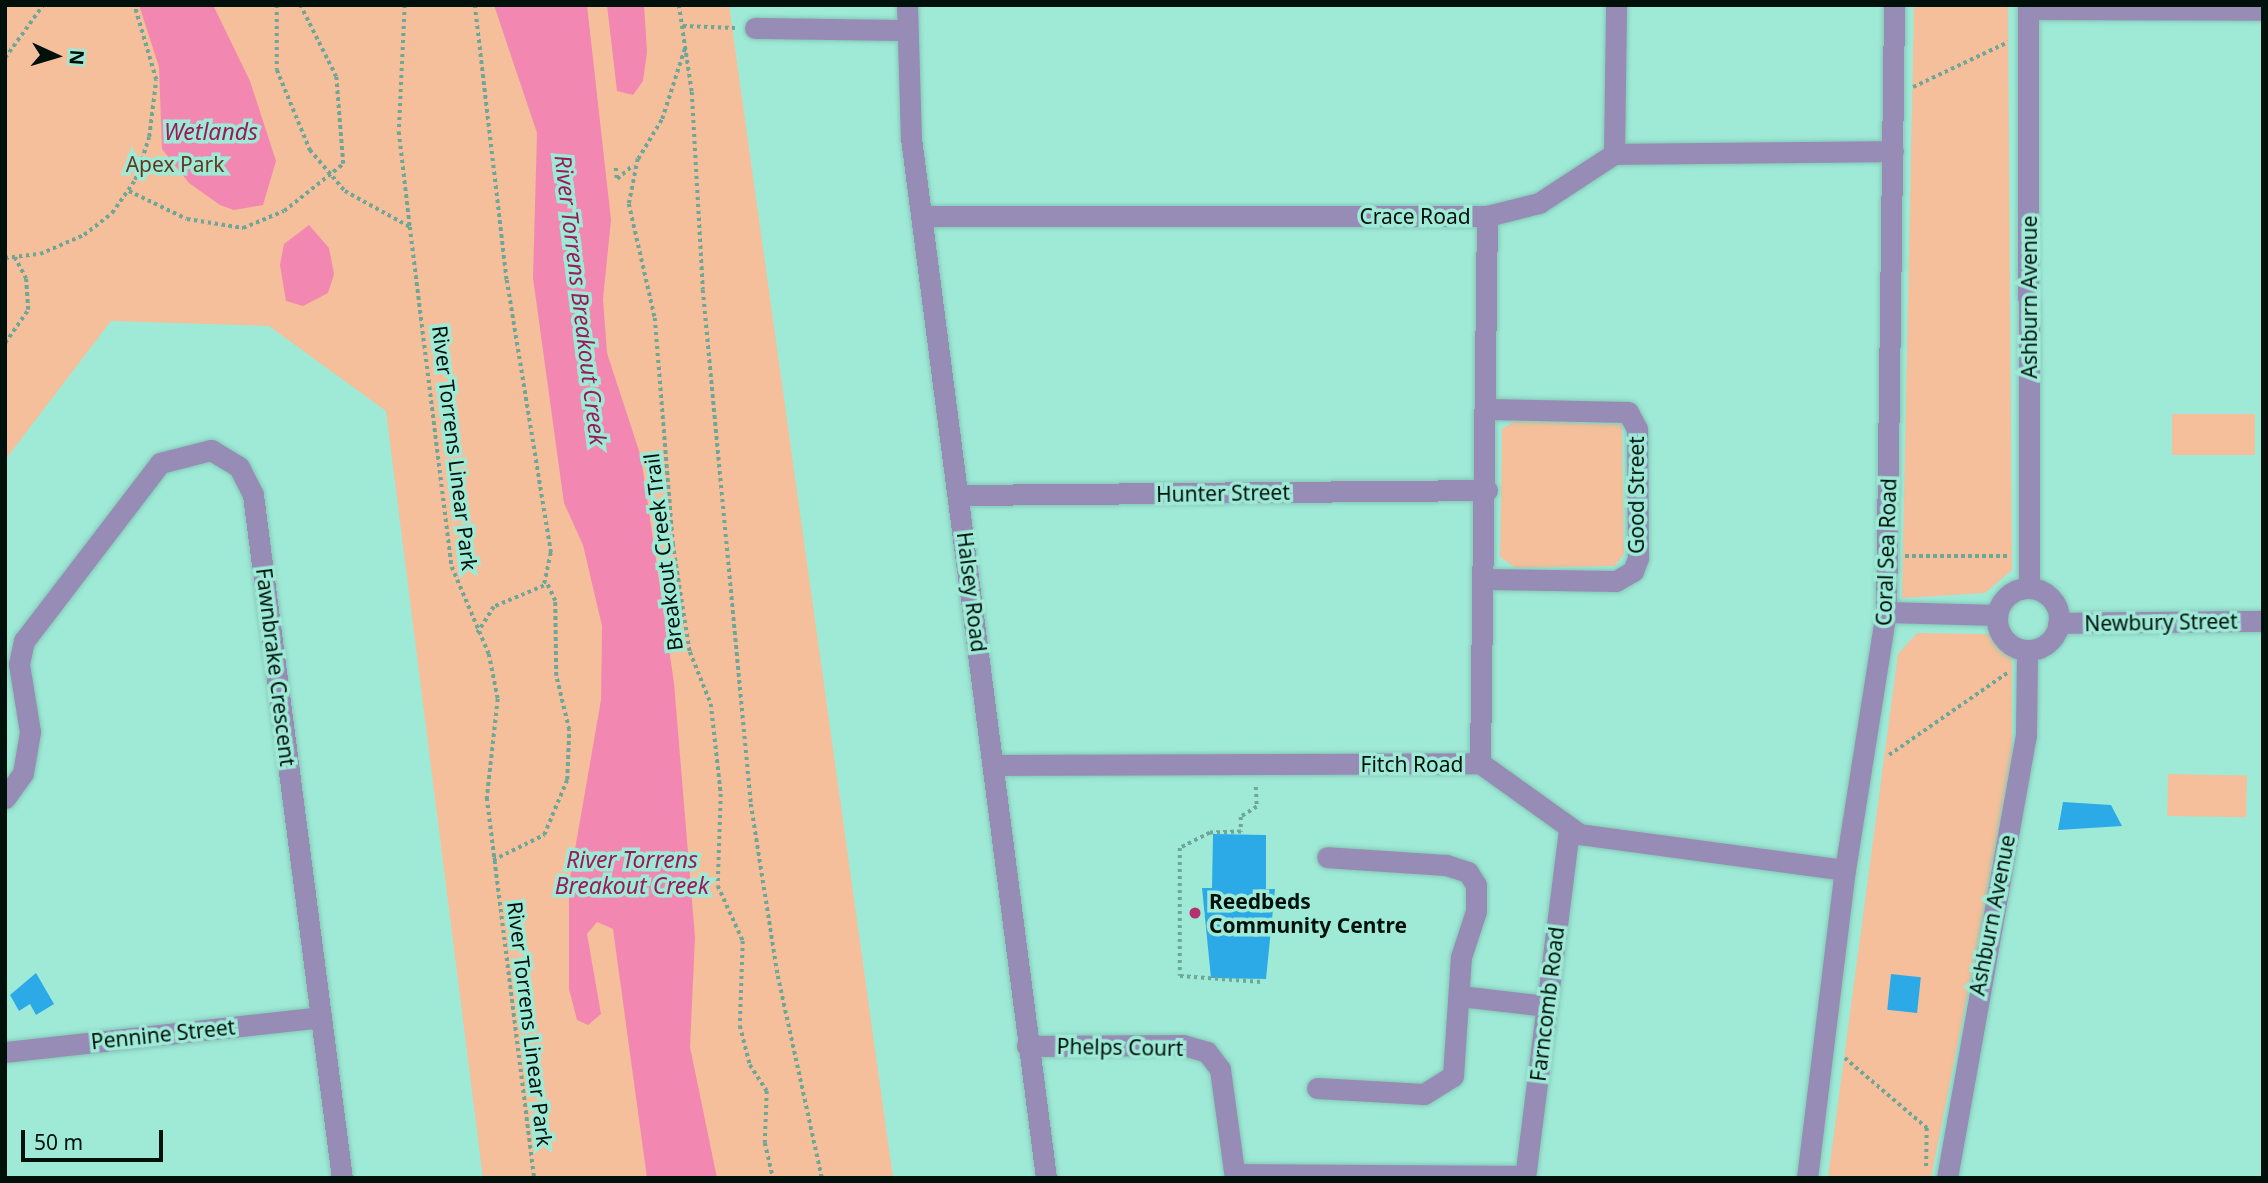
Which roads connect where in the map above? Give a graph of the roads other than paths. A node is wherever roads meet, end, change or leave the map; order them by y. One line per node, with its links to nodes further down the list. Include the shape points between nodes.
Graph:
1 (907, 5): 7 (street, Halsey Road)
2 (1616, 5): 9 (street)
3 (1894, 5): 8 (street, Coral Sea Road)
4 (2028, 7): 5 (street); 16 (street, Ashburn Avenue)
5 (2263, 10)
6 (755, 28): 7 (street)
7 (907, 30): 10 (street, Halsey Road)
8 (1893, 151): 9 (street); 17 (street, Coral Sea Road)
9 (1614, 154): 11 (street, Crace Road, via 1539,203)
10 (921, 216): 11 (street, Crace Road); 14 (street, Halsey Road)
11 (1487, 216): 12 (street)
12 (1488, 409): 13 (street); 15 (street, Good Street, via 1628,412 1637,429 1639,558 1633,571 1616,581)
13 (1487, 490): 14 (street, Hunter Street); 15 (street)
14 (960, 495): 24 (street, Halsey Road)
15 (1486, 579): 23 (street)
16 (2029, 588): 18 (street, via 2007,596); 20 (street, via 2050,598)
17 (1886, 612): 18 (street); 28 (street, Coral Sea Road)
18 (1997, 615): 22 (street, via 2005,640)
19 (2263, 621): 20 (street, Newbury Street)
20 (2058, 623): 22 (street, via 2046,644)
21 (14, 640): 25 (street, Fawnbrake Crescent, via 30,732 23,773); 31 (street, Fawnbrake Crescent, via 160,463 211,450 239,467 253,495)
22 (2027, 650): 40 (street, Ashburn Avenue, via 2026,735)
23 (1480, 763): 24 (street, Fitch Road); 26 (street, Fitch Road)
24 (995, 765): 32 (street, Halsey Road)
25 (5, 798)
26 (1569, 830): 28 (street, Fitch Road); 30 (street, Farncomb Road)
27 (1327, 857): 29 (street, via 1446,865 1468,872 1476,885 1476,911 1461,957)
28 (1845, 870): 39 (street, Coral Sea Road)
29 (1460, 996): 30 (street); 34 (street, via 1458,1056 1453,1076 1441,1089 1424,1094)
30 (1546, 1006): 36 (street, Farncomb Road)
31 (321, 1017): 33 (street, Pennine Street); 37 (street, Fawnbrake Crescent)
32 (1027, 1046): 35 (street, Phelps Court, via 1183,1045 1207,1052 1220,1069); 38 (street, Halsey Road)
33 (5, 1052)
34 (1317, 1088)
35 (1235, 1176): 36 (street)
36 (1525, 1177)
37 (342, 1178)
38 (1046, 1178)
39 (1807, 1178)
40 (1947, 1178)

